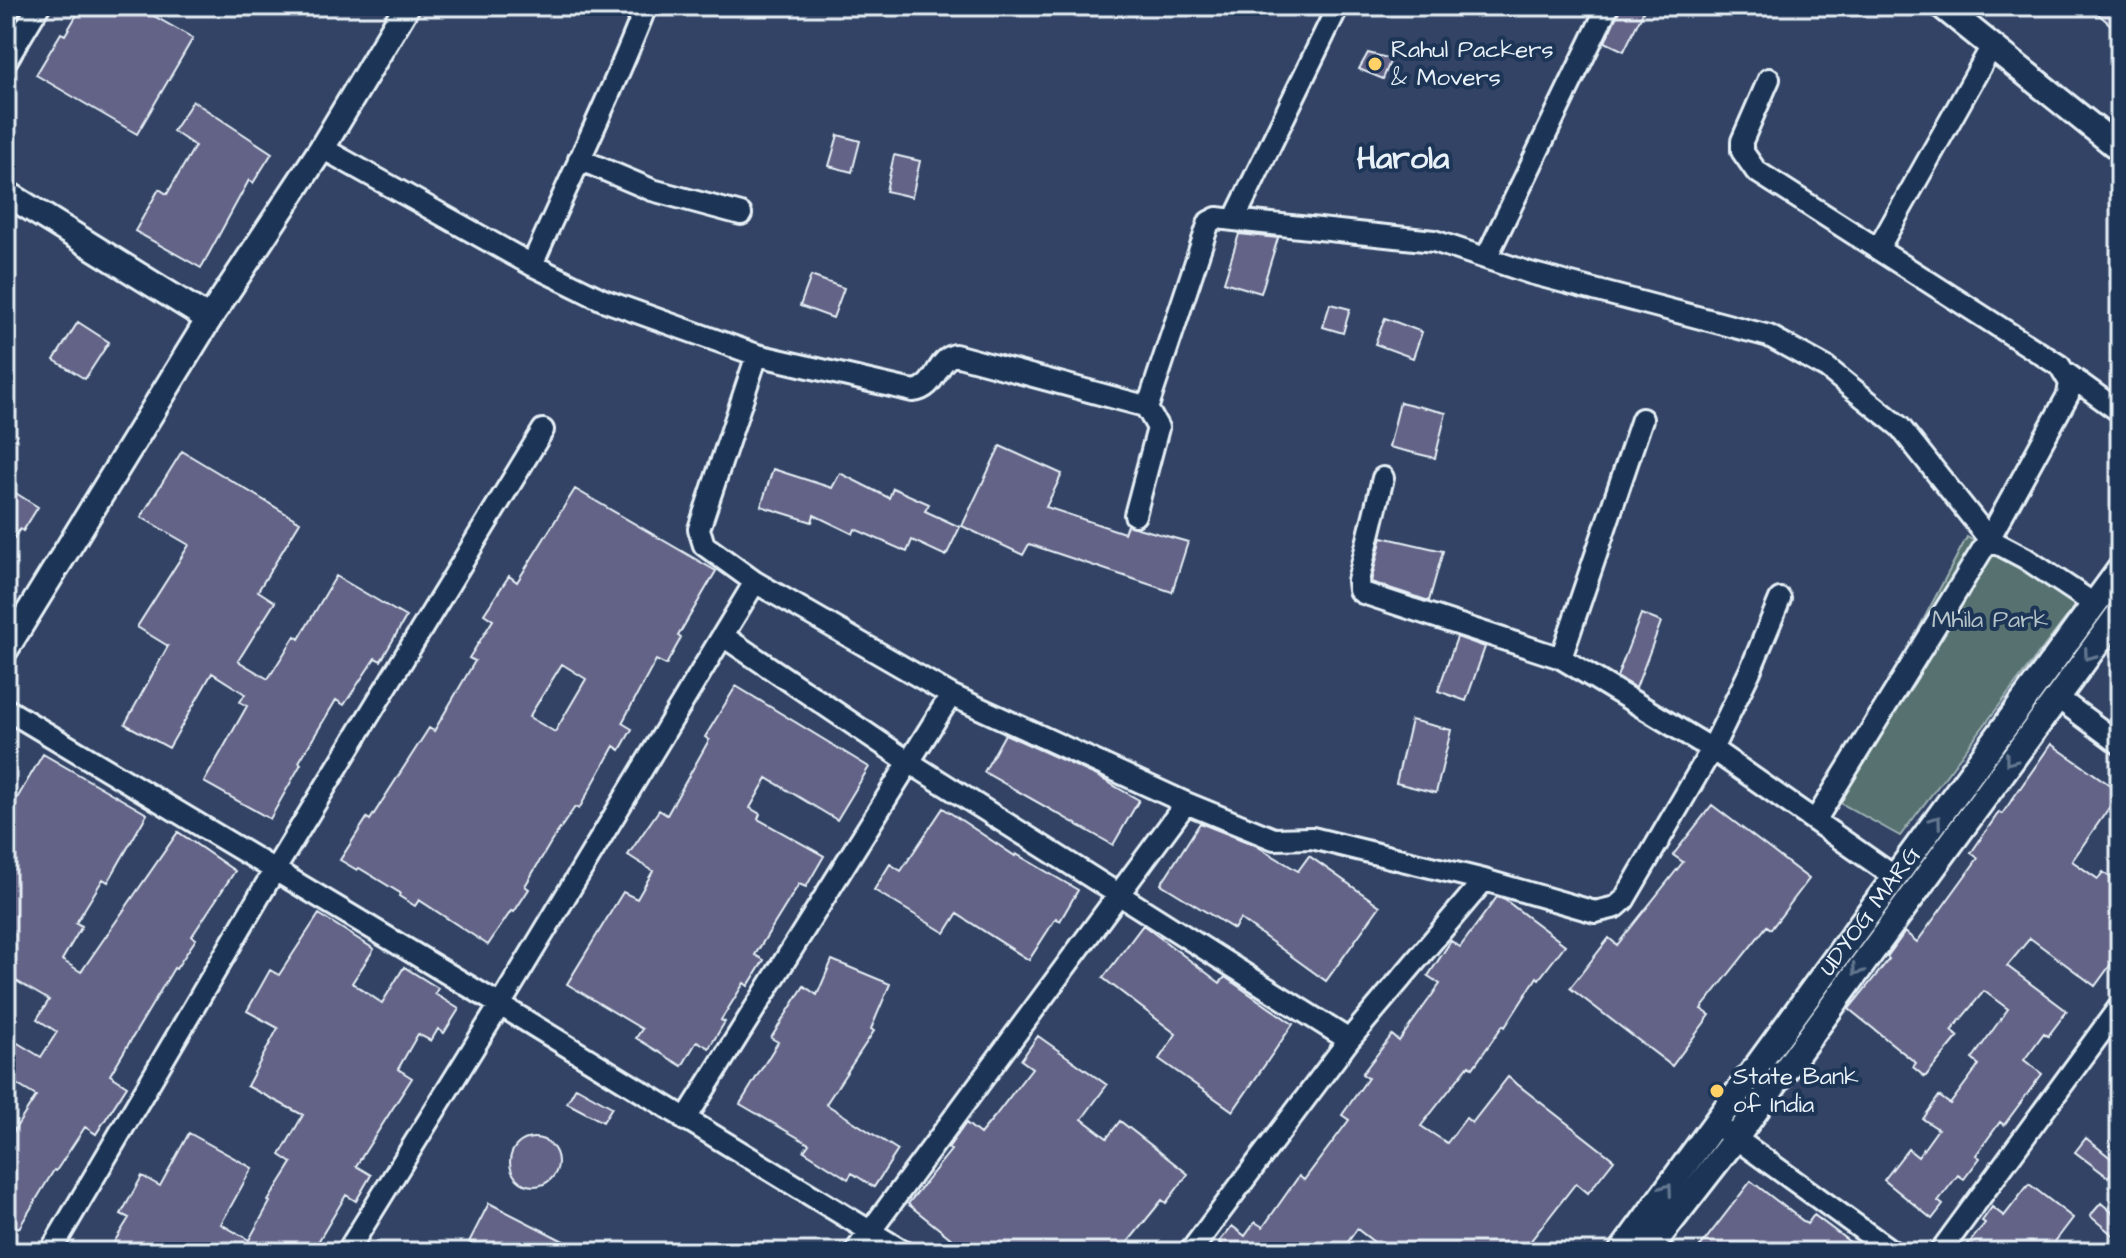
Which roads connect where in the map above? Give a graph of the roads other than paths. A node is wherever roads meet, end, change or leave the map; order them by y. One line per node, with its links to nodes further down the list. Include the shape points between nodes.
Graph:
1 (39, 6): 8 (street)
2 (407, 6): 10 (street)
3 (646, 6): 12 (street)
4 (1338, 6): 15 (street)
5 (1608, 6): 17 (street)
6 (1942, 6): 7 (street)
7 (1992, 46): 11 (street); 16 (street)
8 (6, 61)
9 (1769, 79): 16 (street, via 1742,141 1747,160 1756,171)
10 (322, 148): 18 (street); 19 (street)
11 (2120, 149)
12 (579, 159): 14 (street, via 652,190); 18 (street)
13 (6, 193): 19 (street)
14 (741, 214)
15 (1234, 220): 17 (street, via 1434,241); 22 (street, via 1209,222 1152,400)
16 (1878, 249): 21 (street)
17 (1486, 258): 28 (street, via 1769,336 1797,350 1900,427)
18 (532, 265): 20 (street, via 603,300)
19 (209, 319): 35 (street)
20 (757, 355): 22 (street, via 918,391 931,384 948,357 955,355); 30 (street, via 699,529 704,545)
21 (2066, 373): 23 (street); 28 (street, via 2068,395)
22 (1145, 405): 27 (street, via 1158,428)
23 (2120, 412)
24 (1642, 419): 36 (street)
25 (543, 430): 45 (street)
26 (1383, 478): 36 (street, via 1359,590)
27 (1135, 515)
28 (1989, 539): 32 (street); 44 (street)
29 (2120, 569): 32 (street, UDYOG MARG)
30 (755, 582): 34 (street); 37 (street)
31 (1780, 599): 41 (street)
32 (2094, 604): 46 (street, UDYOG MARG, one-way to 32)
33 (2120, 612): 38 (street, UDYOG MARG, one-way to 38)
34 (723, 636): 42 (street); 49 (street)
35 (6, 649)
36 (1561, 658): 41 (street)
37 (951, 695): 42 (street); 43 (street)
38 (2058, 698): 40 (street); 54 (street, UDYOG MARG, one-way to 54)
39 (6, 709): 45 (street)
40 (2120, 744)
41 (1712, 749): 44 (street); 47 (street, via 1616,907 1595,912)
42 (909, 762): 48 (street); 52 (street)
43 (1186, 803): 47 (street, via 1274,839 1312,838); 48 (street)
44 (1815, 821): 46 (street)
45 (274, 871): 49 (street); 56 (street)
46 (1895, 877): 53 (street, UDYOG MARG)
47 (1484, 880): 51 (street)
48 (1118, 892): 51 (street); 55 (street)
49 (500, 1005): 52 (street); 57 (street)
50 (2120, 1006): 64 (street)
51 (1349, 1040): 60 (street)
52 (685, 1120): 55 (street)
53 (1714, 1123): 54 (street); 61 (street, UDYOG MARG, one-way to 53)
54 (1735, 1139): 62 (street, UDYOG MARG); 63 (street)
55 (870, 1232): 58 (street); 59 (street)
56 (50, 1252)
57 (347, 1252)
58 (855, 1252)
59 (904, 1252)
60 (1190, 1252)
61 (1621, 1252)
62 (1647, 1252)
63 (1893, 1252)
64 (1940, 1252)

